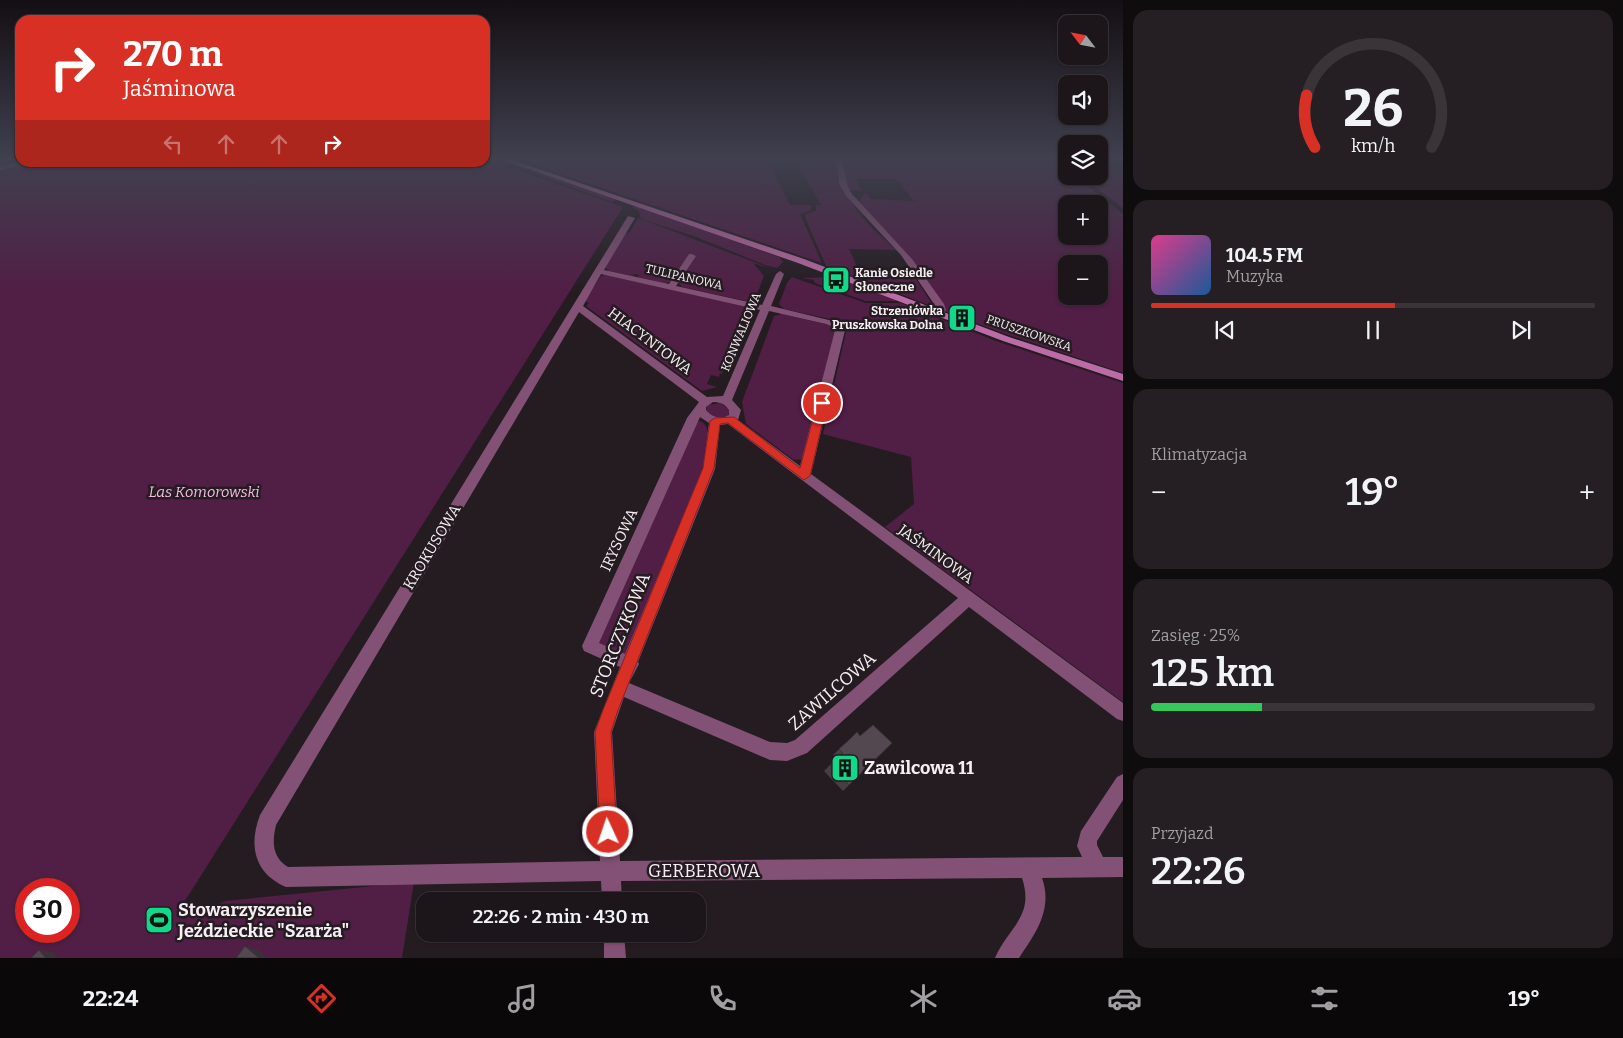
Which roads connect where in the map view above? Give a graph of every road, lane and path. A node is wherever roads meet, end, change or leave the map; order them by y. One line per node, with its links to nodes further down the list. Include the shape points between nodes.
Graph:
1 (634, 204): 10 (street, PRUSZKOWSKA, via 801,261)
2 (857, 204): 10 (street, via 915,269 939,304)
3 (631, 218): 5 (street, KROKUSOWA)
4 (692, 256): 7 (street)
5 (598, 271): 7 (street, TULIPANOWA); 8 (street, KROKUSOWA)
6 (780, 274): 9 (street, KONWALIOWA)
7 (671, 287): 9 (street, TULIPANOWA)
8 (577, 306): 13 (street, HIACYNTOWA); 25 (street, KROKUSOWA, via 267,822 263,845 266,859 274,870)
9 (764, 307): 12 (street, KONWALIOWA); 15 (street, TULIPANOWA, via 832,322 840,328)
10 (939, 314): 11 (street, PRUSZKOWSKA)
11 (1123, 378)
12 (726, 401): 13 (street, via 715,399); 14 (street, STORCZYKOWA, via 735,410 735,415)
13 (702, 406): 14 (street, HIACYNTOWA, via 705,417); 17 (street, IRYSOWA, via 693,418 590,646)
14 (723, 420): 15 (street, JAŚMINOWA); 17 (street, STORCZYKOWA, via 709,468)
15 (804, 476): 16 (street, JAŚMINOWA)
16 (968, 598): 18 (street, ZAWILCOWA, via 801,747 786,752 770,751); 19 (street, JAŚMINOWA)
17 (630, 664): 18 (street, STORCZYKOWA)
18 (620, 687): 24 (street, STORCZYKOWA, via 603,732)
19 (1123, 713)
20 (1123, 783): 22 (street, via 1088,838 1087,846)
21 (1123, 867): 22 (street, GERBEROWA)
22 (1098, 868): 23 (street, GERBEROWA)
23 (1029, 870): 24 (street, GERBEROWA); 29 (street, via 1036,885 1038,904)
24 (610, 872): 25 (street, GERBEROWA); 26 (street, STORCZYKOWA)
25 (286, 877)
26 (611, 892)
27 (614, 942): 28 (street)
28 (615, 958)
29 (1006, 958)

